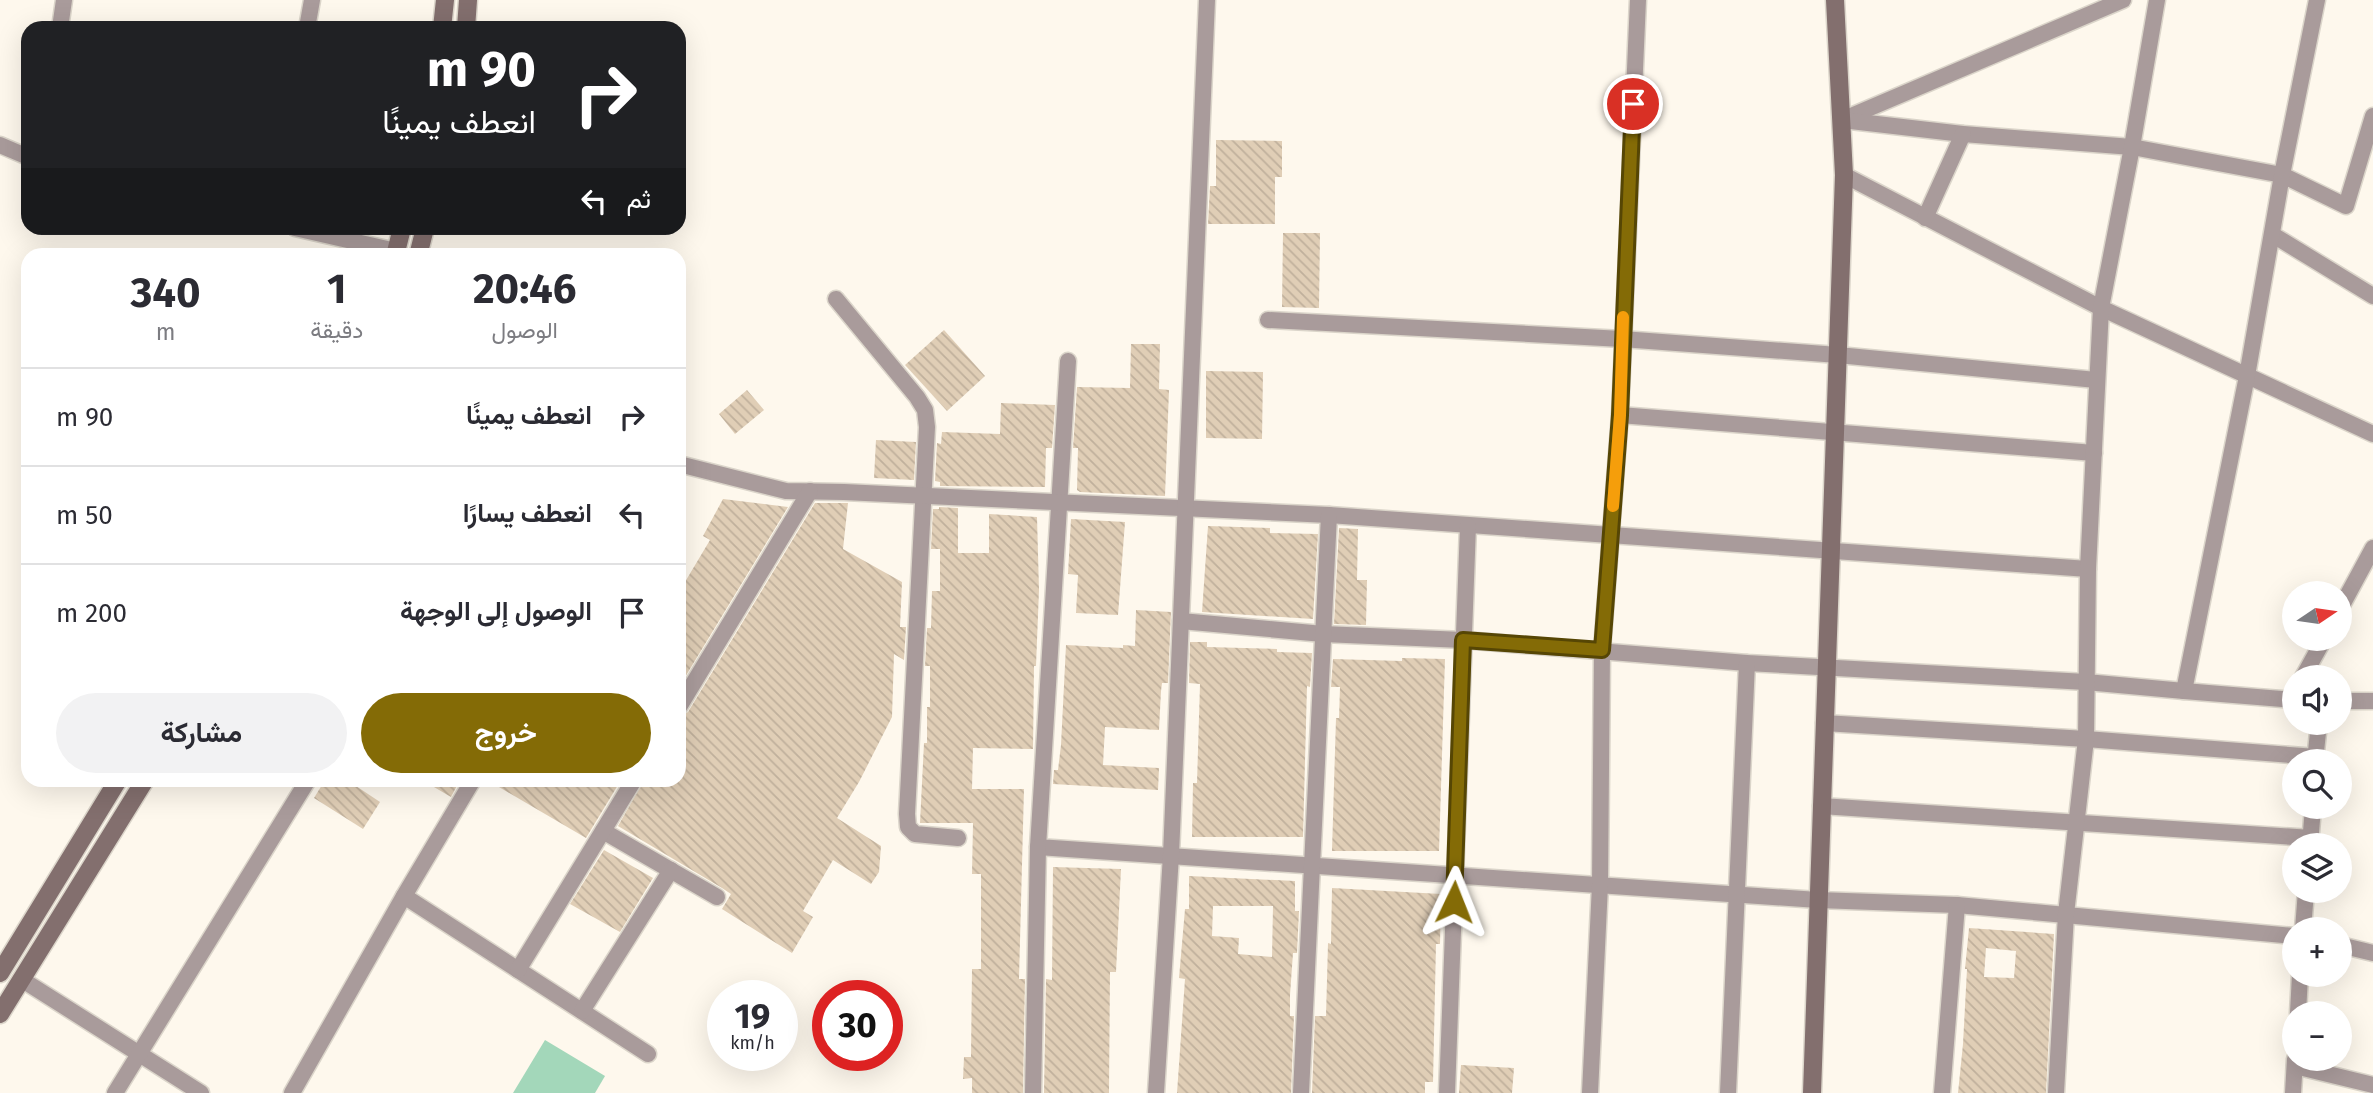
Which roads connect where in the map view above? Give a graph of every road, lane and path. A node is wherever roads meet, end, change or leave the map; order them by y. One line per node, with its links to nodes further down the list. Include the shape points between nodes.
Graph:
1 (64, 0): 11 (street)
2 (312, 0): 12 (street)
3 (445, 0): 13 (street)
4 (468, 0): 14 (street)
5 (1207, 0): 44 (street)
6 (1638, 0): 31 (street)
7 (1835, 0): 16 (street)
8 (2123, 0): 16 (street)
9 (2157, 0): 19 (street)
10 (2317, 0): 21 (street)
11 (61, 21)
12 (308, 21)
13 (444, 21)
14 (466, 21)
15 (2373, 116): 21 (street, via 2346,206)
16 (1842, 120): 17 (street); 22 (street)
17 (1963, 134): 19 (street); 23 (street)
18 (0, 145): 20 (street)
19 (2132, 147): 21 (street); 29 (street)
20 (21, 154)
21 (2282, 174): 25 (street)
22 (1844, 175): 23 (street); 32 (street)
23 (1925, 218): 29 (street)
24 (323, 235): 26 (street)
25 (2273, 235): 27 (street); 34 (street)
26 (375, 248)
27 (2373, 296)
28 (836, 299): 42 (street, via 925,410)
29 (2101, 308): 34 (street); 35 (street)
30 (1268, 320): 31 (street)
31 (1622, 339): 32 (street); 36 (street)
32 (1838, 355): 35 (street); 37 (street)
33 (1068, 361): 43 (street)
34 (2247, 376): 38 (street); 59 (street)
35 (2096, 380): 39 (street)
36 (1620, 415): 37 (street); 47 (street)
37 (1835, 433): 39 (street); 49 (street)
38 (2373, 434)
39 (2094, 453): 50 (street)
40 (686, 466): 41 (street, via 786,491)
41 (810, 491): 42 (street); 60 (street)
42 (925, 496): 43 (street); 75 (street, via 908,827 915,834)
43 (1058, 503): 44 (street); 77 (street)
44 (1185, 507): 45 (street); 52 (street)
45 (1329, 515): 46 (street); 53 (street)
46 (1468, 526): 47 (street); 54 (street)
47 (1611, 534): 49 (street); 55 (street)
48 (2373, 548): 51 (street)
49 (1831, 551): 50 (street); 57 (street)
50 (2088, 569): 58 (street)
51 (2352, 587)
52 (1181, 621): 53 (street); 78 (street)
53 (1323, 634): 54 (street); 79 (street)
54 (1463, 640): 55 (street); 81 (street)
55 (1602, 650): 56 (street); 82 (street)
56 (1747, 663): 57 (street); 83 (street)
57 (1827, 666): 58 (street); 64 (street)
58 (2086, 682): 59 (street); 65 (street)
59 (2184, 691): 61 (street)
60 (686, 695)
61 (2282, 696)
62 (2352, 701): 63 (street)
63 (2373, 701)
64 (1824, 723): 65 (street); 72 (street)
65 (2086, 738): 66 (street); 73 (street)
66 (2282, 756)
67 (114, 787): 93 (street)
68 (141, 787): 94 (street)
69 (304, 787): 97 (street)
70 (469, 787): 84 (street)
71 (630, 787): 74 (street)
72 (1821, 806): 73 (street); 86 (street)
73 (2077, 821): 76 (street); 88 (street)
74 (603, 831): 80 (street); 92 (street)
75 (958, 838)
76 (2282, 839)
77 (1038, 846): 78 (street); 105 (street)
78 (1171, 855): 79 (street); 106 (street)
79 (1312, 865): 81 (street); 107 (street)
80 (671, 870): 85 (street); 95 (street)
81 (1455, 875): 82 (street); 108 (street)
82 (1600, 885): 83 (street); 109 (street)
83 (1737, 894): 86 (street); 110 (street)
84 (404, 896): 92 (street); 104 (street)
85 (718, 897)
86 (1818, 900): 87 (street); 111 (street)
87 (1957, 905): 88 (street); 112 (street)
88 (2066, 914): 89 (street); 113 (street)
89 (2282, 935)
90 (2352, 948): 91 (street)
91 (2373, 953)
92 (518, 970): 95 (street)
93 (0, 973)
94 (21, 979): 96 (street); 97 (street)
95 (582, 1011): 98 (street)
96 (0, 1014)
97 (139, 1054): 102 (street); 103 (street)
98 (648, 1054)
99 (2294, 1071): 114 (street)
100 (2323, 1071): 101 (street)
101 (2373, 1085)
102 (115, 1093)
103 (201, 1093)
104 (292, 1093)
105 (1033, 1093)
106 (1156, 1093)
107 (1301, 1093)
108 (1447, 1093)
109 (1590, 1093)
110 (1728, 1093)
111 (1812, 1093)
112 (1942, 1093)
113 (2056, 1093)
114 (2293, 1093)

